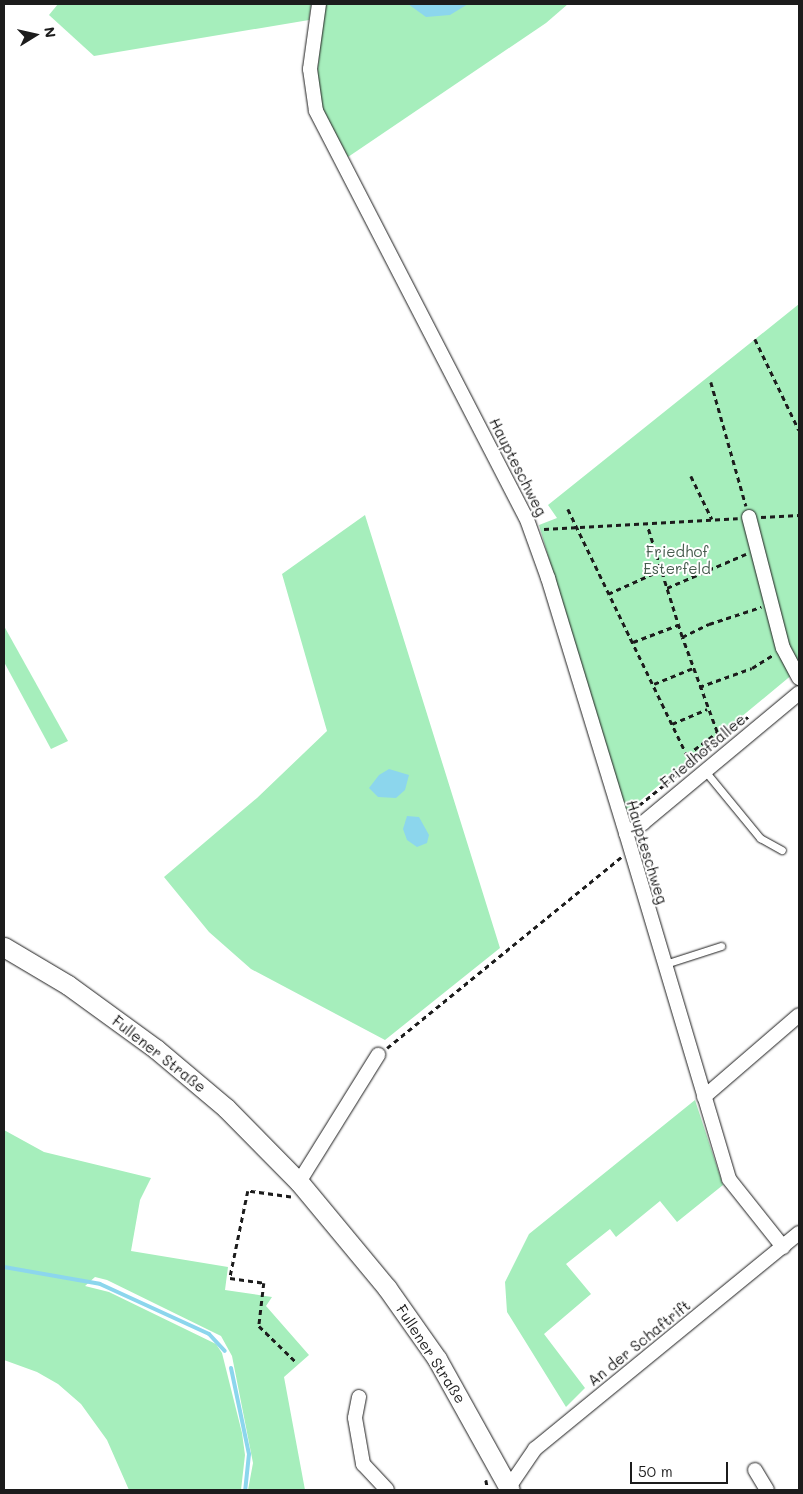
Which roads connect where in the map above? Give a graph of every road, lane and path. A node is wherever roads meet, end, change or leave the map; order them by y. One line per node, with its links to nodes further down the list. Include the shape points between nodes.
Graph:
1 (318, 4): 12 (street, Haupteschweg, via 310,69 316,111)
2 (754, 339): 4 (path)
3 (711, 382): 8 (path)
4 (799, 430)
5 (691, 476): 9 (path)
6 (568, 509): 11 (path)
7 (799, 515): 8 (path)
8 (749, 517): 9 (path); 13 (street)
9 (712, 519): 10 (path)
10 (647, 525): 11 (path); 14 (path)
11 (578, 528): 12 (path); 16 (path)
12 (532, 531): 31 (street, Haupteschweg)
13 (757, 549): 15 (path); 17 (street)
14 (661, 570): 15 (path); 16 (path)
15 (667, 588): 18 (path)
16 (608, 594): 20 (path)
17 (771, 602): 19 (path); 21 (street)
18 (678, 624): 19 (path); 20 (path)
19 (682, 637): 22 (path)
20 (632, 642): 24 (path)
21 (783, 648): 23 (street); 25 (path, via 752,668)
22 (693, 668): 24 (path); 25 (path)
23 (799, 678)
24 (654, 684): 29 (path)
25 (699, 687): 27 (path)
26 (799, 695): 30 (street, Friedhofsallee)
27 (707, 709): 29 (path); 29 (path, via 717,732 687,755)
28 (754, 712): 31 (path)
29 (672, 724)
30 (704, 770): 32 (street, Friedhofsallee, via 643,822); 33 (lane, via 760,838)
31 (620, 819): 32 (street, Haupteschweg)
32 (626, 832): 34 (street, Haupteschweg)
33 (782, 850)
34 (631, 851): 37 (street, Haupteschweg); 39 (path)
35 (721, 946): 37 (lane)
36 (4, 947): 41 (main road, Fullener Straße, via 68,985 156,1049 226,1108)
37 (665, 964): 40 (street, Haupteschweg)
38 (799, 1015): 40 (street)
39 (378, 1056): 41 (street)
40 (704, 1098): 43 (street, Haupteschweg, via 729,1180)
41 (294, 1190): 44 (path, via 248,1191 230,1278 264,1283 260,1326); 48 (main road, Fullener Straße, via 387,1288 437,1359)
42 (799, 1233): 43 (street, An der Schaftrift)
43 (783, 1247): 48 (street, An der Schaftrift, via 535,1449)
44 (295, 1361)
45 (360, 1397): 47 (street, via 355,1418 364,1464)
46 (755, 1470): 49 (street)
47 (387, 1490)
48 (509, 1490)
49 (767, 1490)

